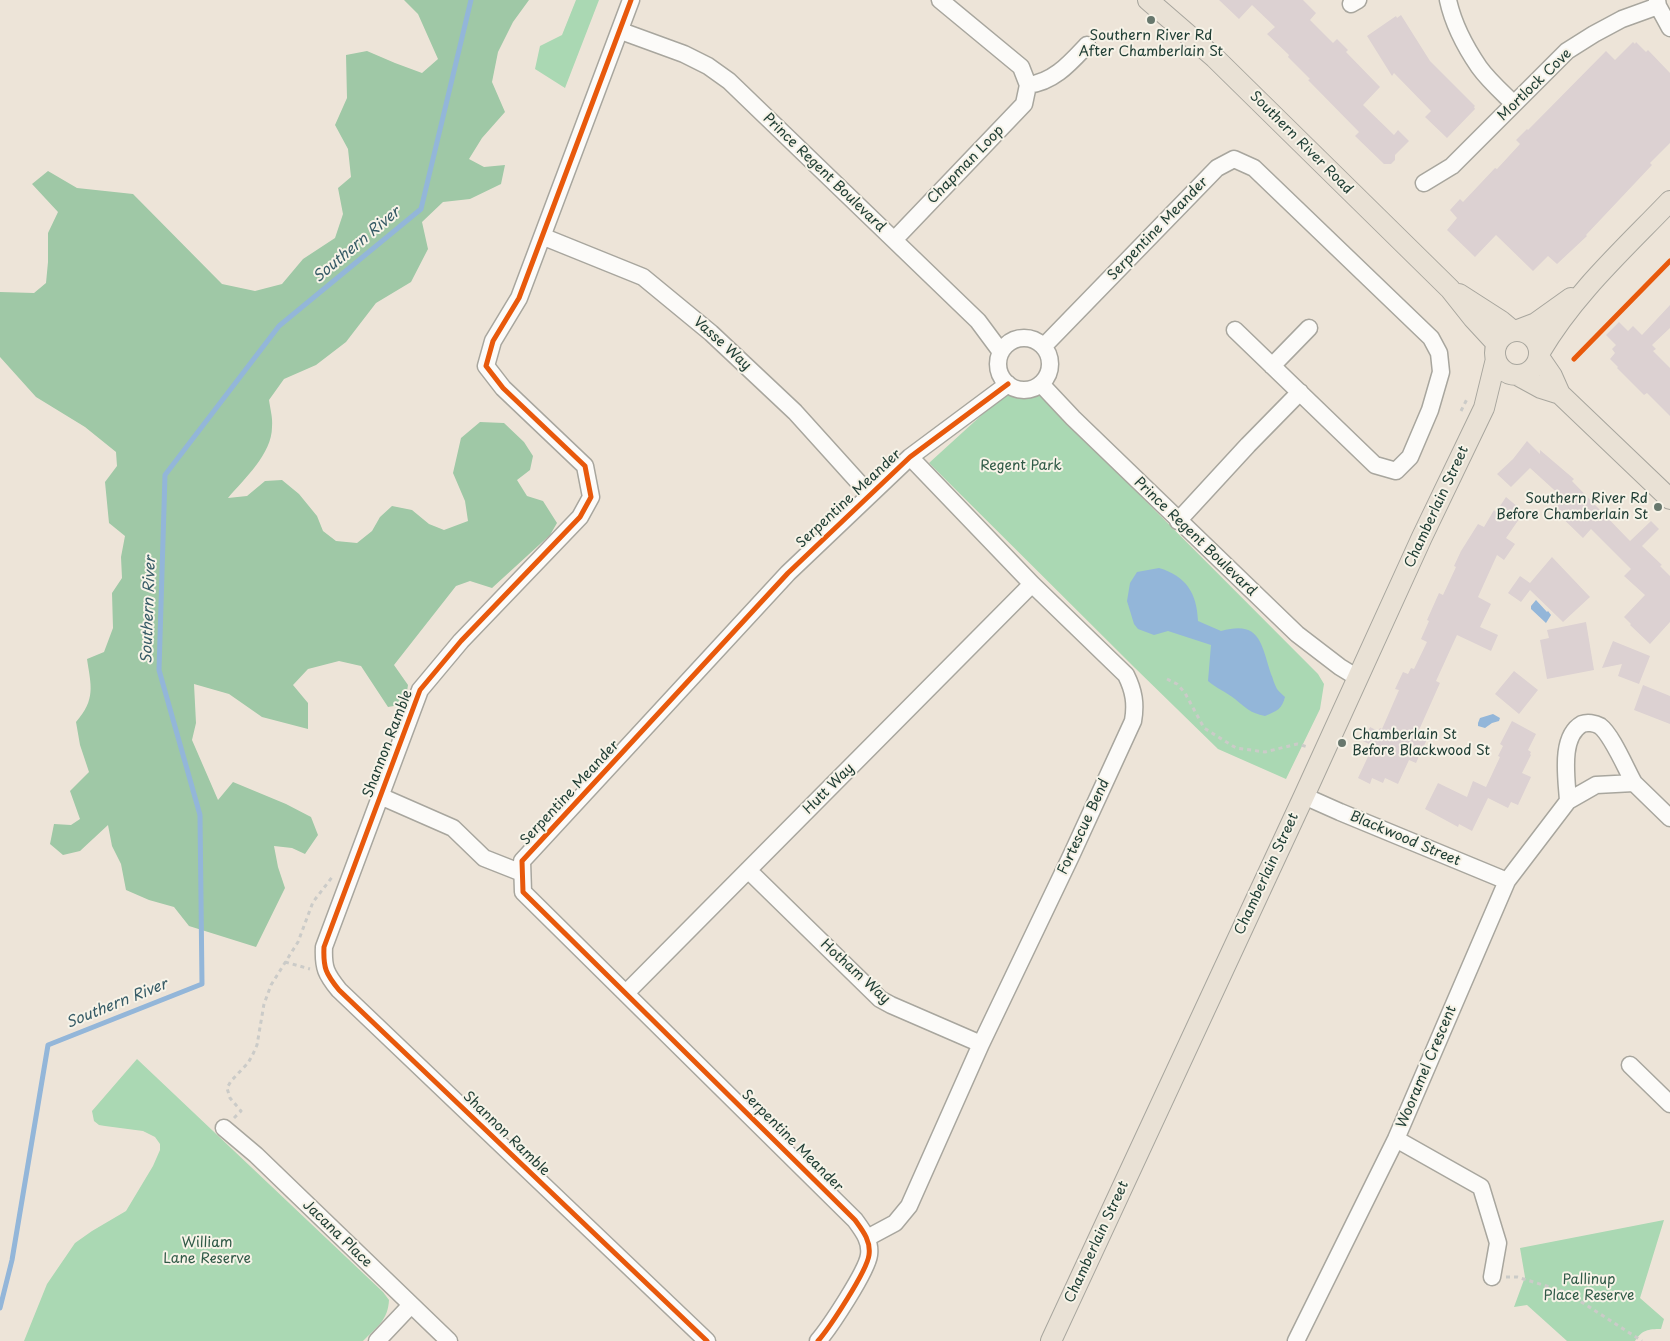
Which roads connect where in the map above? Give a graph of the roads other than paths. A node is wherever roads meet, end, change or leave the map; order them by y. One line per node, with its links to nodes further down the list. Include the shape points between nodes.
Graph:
1 (632, 0): 7 (street, Shannon Ramble)
2 (940, 0): 9 (street, via 1021,67)
3 (1148, 0): 16 (main road, Southern River Road, via 1216,58)
4 (1448, 0): 10 (street, via 1460,35 1480,68)
5 (1657, 3): 6 (street); 10 (street, Mortlock Cove, via 1567,51)
6 (1670, 28)
7 (621, 31): 13 (street, Shannon Ramble); 14 (street, Prince Regent Boulevard, via 684,54 729,81)
8 (1087, 45): 9 (street, via 1061,72 1038,84)
9 (1028, 85): 14 (street, Chapman Loop, via 1024,104)
10 (1514, 104): 11 (street, Mortlock Cove, via 1452,166)
11 (1424, 183)
12 (1670, 201): 15 (main road)
13 (544, 237): 32 (street, Vasse Way, via 643,276 711,333 795,412); 38 (street, Shannon Ramble, via 520,298 493,341 486,366 503,388 585,466 591,497 580,517 460,641 420,690)
14 (894, 240): 22 (street, Prince Regent Boulevard, via 978,321)
15 (1589, 285): 19 (main road, via 1536,323); 23 (main road)
16 (1450, 289): 19 (main road, Southern River Road); 21 (main road, Southern River Road)
17 (1309, 328): 24 (street)
18 (1235, 330): 24 (street)
19 (1514, 331): 21 (main road, via 1506,334); 23 (main road, via 1530,335)
20 (1044, 346): 22 (street, via 1032,339 1017,339); 27 (street, via 1051,365); 28 (street, Serpentine Meander, via 1217,168 1234,159 1254,168 1431,338 1439,353 1441,372 1430,410 1410,457 1396,471 1375,465)
21 (1496, 351): 25 (main road, via 1502,370); 30 (main road, Chamberlain Street)
22 (1001, 352): 26 (street, via 999,368)
23 (1539, 354): 25 (main road, via 1533,370); 29 (main road)
24 (1272, 366): 28 (street)
25 (1517, 376): 29 (main road); 30 (main road, Chamberlain Street)
26 (1008, 384): 27 (street, via 1024,390); 31 (street, Serpentine Meander)
27 (1041, 384): 34 (street, Prince Regent Boulevard)
28 (1300, 392): 34 (street)
29 (1560, 394): 33 (main road)
30 (1484, 408): 36 (main road, Chamberlain Street)
31 (910, 457): 32 (street, Serpentine Meander); 35 (street, Fortescue Bend)
32 (870, 495): 43 (street, Serpentine Meander, via 788,573 529,853 522,861)
33 (1670, 499)
34 (1178, 521): 36 (street, Prince Regent Boulevard, via 1297,634)
35 (1032, 584): 42 (street, Hutt Way); 46 (street, Fortescue Bend, via 1126,675 1132,687 1135,711 1071,856)
36 (1358, 678): 39 (main road, Chamberlain Street)
37 (1634, 783): 40 (street, via 1596,785); 40 (street, via 1600,726 1584,723 1569,740 1566,755); 41 (street)
38 (380, 796): 43 (street, via 453,828 484,858); 57 (street, Shannon Ramble, via 324,947 323,963 328,977)
39 (1304, 796): 44 (street, Blackwood Street); 58 (main road, Chamberlain Street)
40 (1568, 801): 44 (street, Wooramel Crescent)
41 (1670, 818)
42 (748, 870): 45 (street, Hutt Way); 46 (street, Hotham Way, via 880,998)
43 (522, 873): 45 (street, Serpentine Meander, via 523,892)
44 (1507, 881): 50 (street, Wooramel Crescent)
45 (626, 993): 51 (street, Serpentine Meander, via 855,1220)
46 (981, 1044): 51 (street, Fortescue Bend, via 909,1206 895,1223)
47 (1630, 1065): 48 (street)
48 (1670, 1104)
49 (224, 1128): 53 (street, Jacana Place, via 256,1154)
50 (1396, 1139): 52 (street, via 1481,1187 1498,1243); 59 (street, Wooramel Crescent)
51 (867, 1238): 54 (street, via 869,1253 865,1269)
52 (1492, 1277)
53 (411, 1305): 55 (street); 56 (street, Jacana Place)
54 (820, 1340)
55 (377, 1341)
56 (449, 1341)
57 (707, 1341)
58 (1051, 1341)
59 (1296, 1341)

